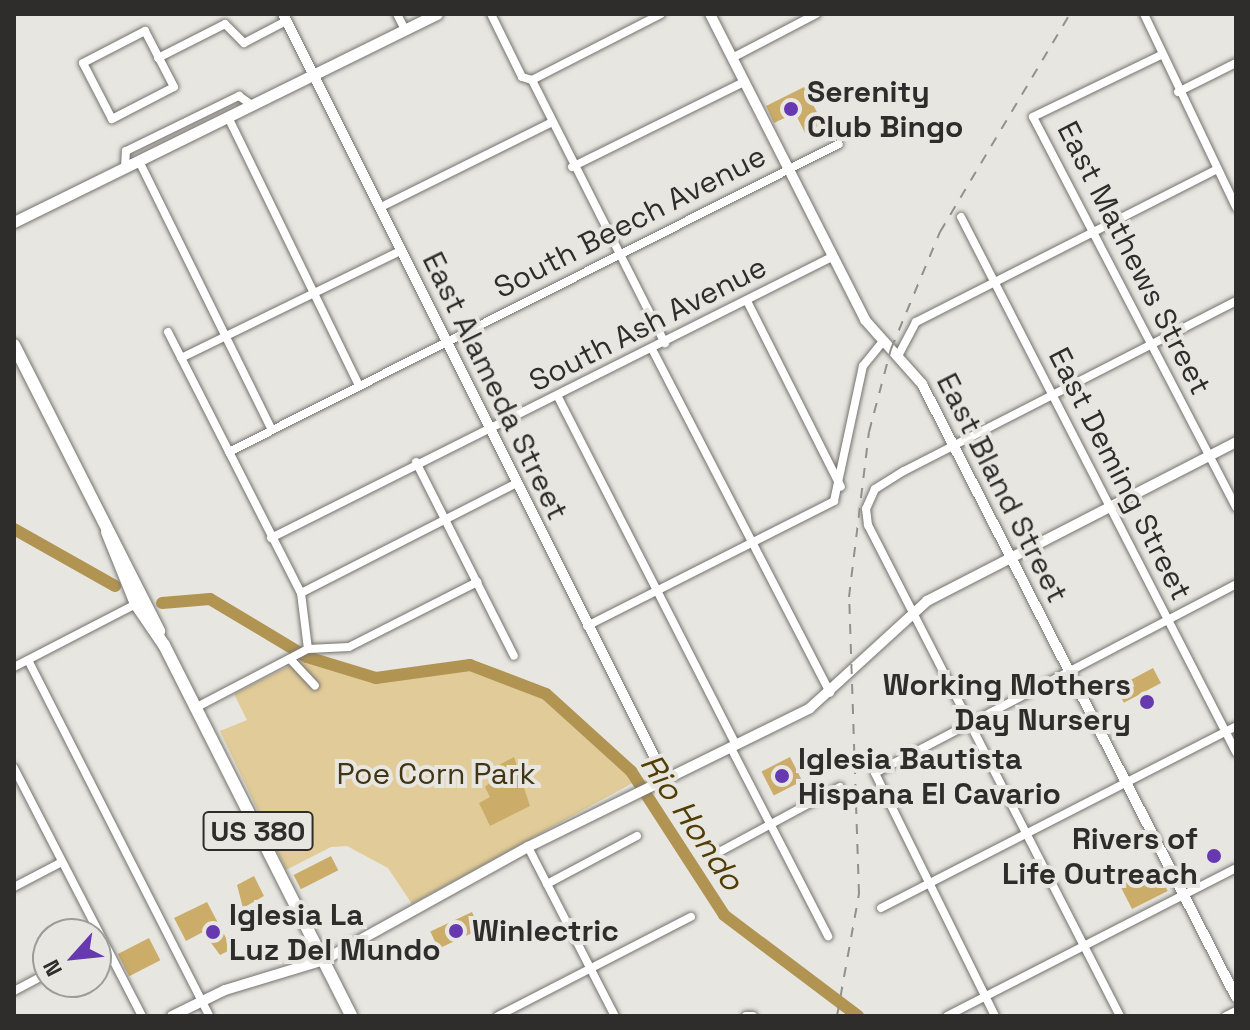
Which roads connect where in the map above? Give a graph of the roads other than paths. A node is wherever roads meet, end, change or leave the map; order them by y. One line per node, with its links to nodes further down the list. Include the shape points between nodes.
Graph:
1 (397, 14): 9 (street)
2 (437, 14): 9 (main road)
3 (491, 14): 15 (street, via 522,77)
4 (661, 14): 15 (street)
5 (710, 14): 12 (street, East Bland Street)
6 (816, 14): 12 (street)
7 (1142, 16): 10 (street)
8 (284, 17): 11 (street, via 244,43 225,24); 14 (street, East Alameda Street)
9 (405, 30): 14 (main road)
10 (1159, 56): 17 (street); 31 (street, East Mathews Street, via 1033,117)
11 (158, 58): 11 (street, via 145,31 83,63 112,119 174,87)
12 (732, 58): 16 (street, East Bland Street)
13 (1236, 63): 17 (street)
14 (314, 75): 18 (main road); 27 (street, East Alameda Street)
15 (532, 80): 20 (street)
16 (744, 82): 23 (street); 25 (street, East Bland Street)
17 (1178, 92): 26 (street)
18 (252, 105): 19 (main road); 24 (street, via 239,96 126,151)
19 (228, 117): 22 (main road); 36 (street)
20 (552, 122): 23 (street); 27 (street)
21 (839, 144): 25 (street, South Beech Avenue)
22 (139, 161): 24 (main road); 40 (street)
23 (572, 167): 33 (street)
24 (125, 168): 30 (main road)
25 (788, 169): 33 (street, South Beech Avenue); 34 (street, East Bland Street)
26 (1217, 169): 28 (street); 31 (street)
27 (381, 207): 32 (street, East Alameda Street)
28 (1236, 207)
29 (961, 217): 35 (street, East Deming Street)
30 (14, 222)
31 (1093, 232): 35 (street); 44 (street, East Mathews Street)
32 (402, 250): 36 (street); 41 (street, East Alameda Street)
33 (621, 253): 41 (street, South Beech Avenue); 43 (street)
34 (832, 257): 37 (street, South Ash Avenue); 42 (street, East Bland Street)
35 (995, 282): 47 (street, via 916,322); 50 (street, East Deming Street)
36 (314, 293): 40 (street); 49 (street)
37 (747, 301): 43 (street, South Ash Avenue); 60 (street)
38 (1236, 301): 44 (street)
39 (168, 332): 48 (street)
40 (226, 336): 48 (street); 52 (street)
41 (445, 341): 49 (street, South Beech Avenue); 53 (street, East Alameda Street)
42 (883, 341): 47 (street, East Bland Street); 60 (street, via 863,366)
43 (665, 343): 46 (street, South Ash Avenue)
44 (1151, 344): 50 (street); 57 (street, East Mathews Street)
45 (14, 345): 71 (main road, US 380)
46 (652, 349): 51 (street, South Ash Avenue); 65 (street)
47 (899, 354): 55 (street, East Bland Street, via 915,373)
48 (181, 358): 56 (street)
49 (359, 385): 52 (street, South Beech Avenue)
50 (1052, 395): 55 (street); 61 (street, East Deming Street)
51 (558, 397): 53 (street, South Ash Avenue); 69 (street)
52 (272, 430): 56 (street, South Beech Avenue)
53 (488, 430): 58 (street, South Ash Avenue); 59 (street, East Alameda Street)
54 (1236, 442): 57 (street)
55 (953, 445): 66 (street, East Bland Street); 72 (street, via 880,485 867,503 868,525)
56 (229, 452): 64 (street)
57 (1209, 456): 61 (street); 62 (street, East Mathews Street)
58 (416, 462): 63 (street); 64 (street, South Ash Avenue)
59 (515, 484): 63 (street); 74 (street, East Alameda Street)
60 (842, 488): 65 (street, via 834,501)
61 (1110, 507): 66 (street); 73 (street, East Deming Street)
62 (1236, 507)
63 (446, 519): 67 (street); 70 (street)
64 (271, 538): 70 (street)
65 (751, 542): 69 (street); 82 (street)
66 (1011, 558): 72 (street); 80 (street, East Bland Street)
67 (477, 582): 75 (street, via 349,647); 76 (street)
68 (1236, 584): 73 (street)
69 (657, 591): 74 (street); 87 (street)
70 (301, 593): 75 (street)
71 (142, 601): 78 (street); 83 (main road, US 380)
72 (913, 612): 82 (street); 84 (street)
73 (1167, 619): 80 (street); 86 (street, East Deming Street)
74 (587, 626): 90 (street, East Alameda Street)
75 (307, 650): 77 (street)
76 (514, 656)
77 (294, 659): 81 (street); 83 (street)
78 (28, 660): 79 (street); 117 (street)
79 (14, 667)
80 (1069, 670): 84 (street); 92 (street, East Bland Street)
81 (315, 686)
82 (830, 694): 87 (street)
83 (195, 708): 110 (main road, US 380)
84 (969, 722): 95 (street); 102 (street, via 875,773)
85 (1236, 726): 86 (street)
86 (1225, 732): 88 (street, East Deming Street); 92 (street)
87 (733, 746): 90 (street); 94 (street)
88 (1236, 752)
89 (14, 768): 91 (street)
90 (665, 778): 97 (street)
91 (17, 780): 99 (street)
92 (1126, 783): 95 (street); 104 (street, East Bland Street)
93 (840, 787): 94 (street)
94 (770, 824): 98 (street); 108 (street)
95 (1026, 834): 102 (street); 109 (street)
96 (637, 836): 101 (street)
97 (528, 847): 101 (street); 110 (street)
98 (721, 851)
99 (62, 862): 103 (street); 107 (street)
100 (1236, 868): 104 (street)
101 (547, 884): 112 (street)
102 (927, 884): 105 (street); 115 (street)
103 (14, 887)
104 (1183, 896): 109 (street); 116 (street, East Bland Street)
105 (881, 908)
106 (691, 917): 112 (street)
107 (87, 918)
108 (828, 936)
109 (1084, 946): 115 (street); 127 (street)
110 (324, 960): 117 (street); 122 (main road, US 380)
111 (112, 966): 119 (street)
112 (590, 968): 123 (street); 124 (street)
113 (32, 981): 114 (street)
114 (14, 991)
115 (985, 996): 125 (street); 126 (street)
116 (1236, 997)
117 (202, 1001): 120 (street); 121 (street)
118 (1236, 1011): 128 (street)
119 (142, 1016)
120 (172, 1016)
121 (209, 1016)
122 (351, 1016)
123 (498, 1016)
124 (615, 1016)
125 (947, 1016)
126 (995, 1016)
127 (1120, 1016)
128 (1226, 1016)

